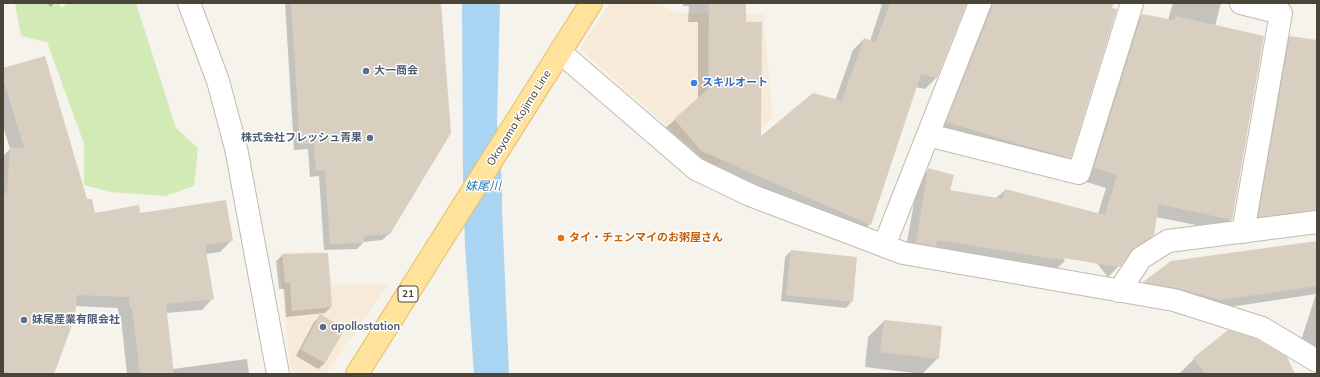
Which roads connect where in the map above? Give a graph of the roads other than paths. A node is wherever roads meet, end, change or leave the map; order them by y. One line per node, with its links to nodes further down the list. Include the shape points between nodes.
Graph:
1 (189, 3): 13 (street, via 218,81 236,148)
2 (591, 3): 6 (main road, Okayama Kojima Line / 21)
3 (980, 3): 7 (street)
4 (1132, 3): 7 (street, via 1079,173)
5 (1241, 3): 9 (street, via 1281,13)
6 (560, 52): 10 (street, via 696,169 750,195); 14 (main road, Okayama Kojima Line / 21)
7 (928, 135): 10 (street)
8 (1317, 222): 9 (street)
9 (1243, 232): 11 (street, via 1168,241 1141,258)
10 (884, 246): 11 (street, via 903,253)
11 (1118, 290): 12 (street, via 1174,300 1262,328)
12 (1317, 361)
13 (278, 374)
14 (356, 374)

